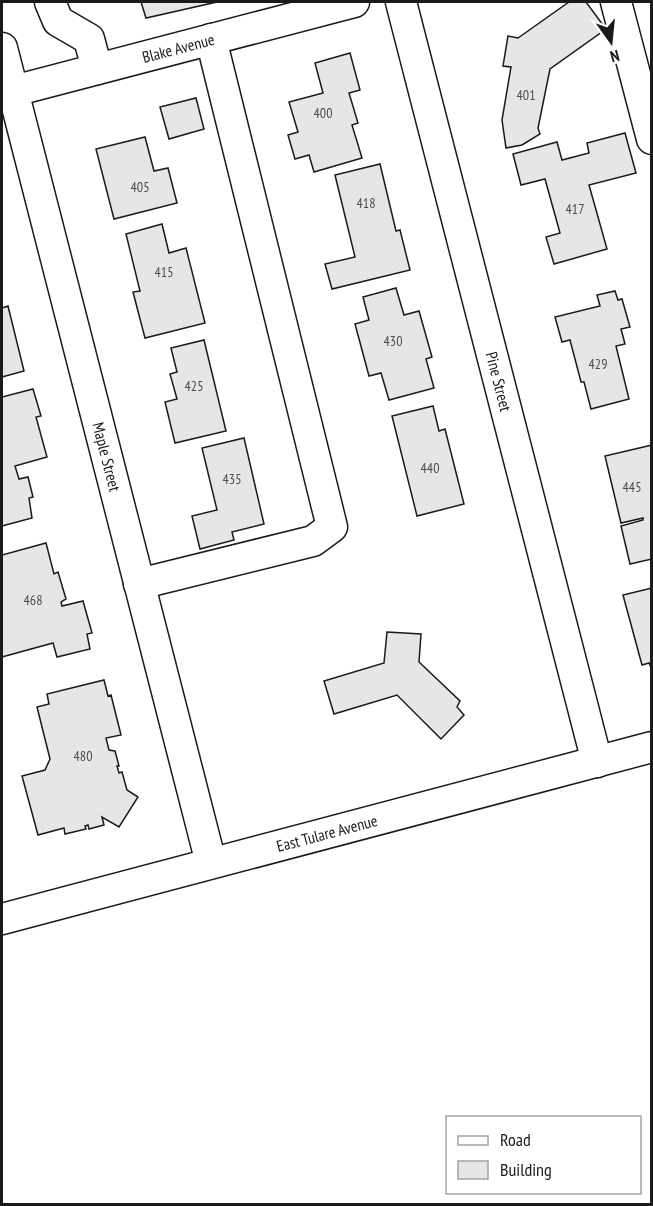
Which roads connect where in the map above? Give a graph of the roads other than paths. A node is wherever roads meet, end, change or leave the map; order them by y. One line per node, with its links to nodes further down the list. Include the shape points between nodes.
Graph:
1 (50, 2): 7 (street, via 58,21 89,39)
2 (354, 2): 5 (street, Blake Avenue)
3 (401, 2): 12 (street, Pine Street)
4 (616, 2): 9 (street)
5 (211, 39): 7 (street, Blake Avenue); 10 (street, via 332,527 313,541)
6 (2, 48): 8 (street, Maple Street)
7 (97, 69): 8 (street, Blake Avenue)
8 (7, 93): 10 (street, Maple Street)
9 (651, 139)
10 (139, 584): 13 (street, Maple Street)
11 (651, 747): 12 (street, East Tulare Avenue)
12 (597, 762): 13 (street, East Tulare Avenue)
13 (211, 863): 14 (street, East Tulare Avenue)
14 (2, 918)

